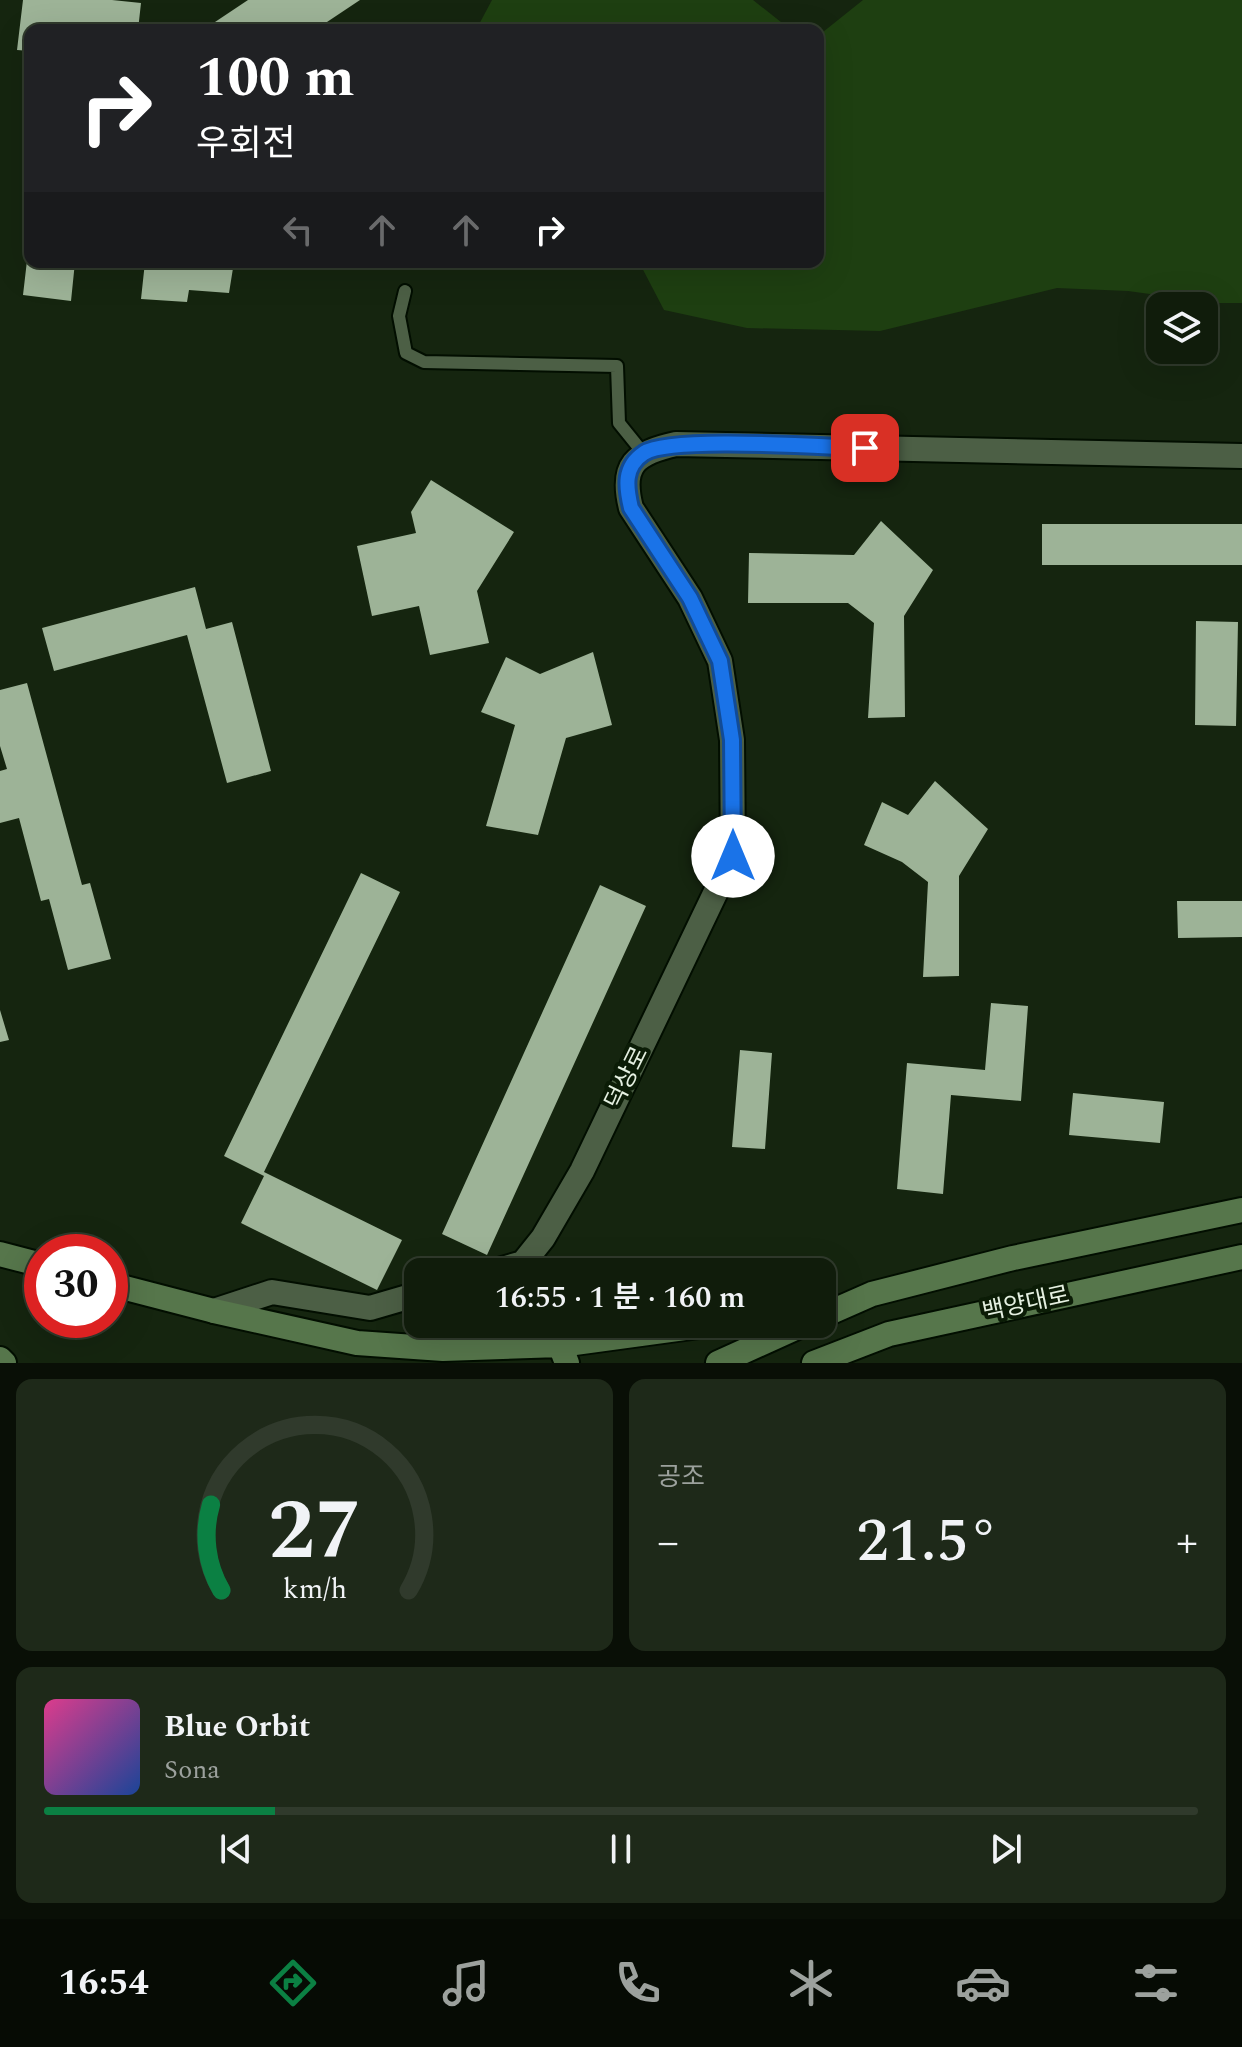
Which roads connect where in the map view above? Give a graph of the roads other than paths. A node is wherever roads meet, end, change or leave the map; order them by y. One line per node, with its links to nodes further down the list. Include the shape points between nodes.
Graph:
1 (405, 291): 2 (lane, via 399,316 406,353 424,362 617,366 619,423)
2 (644, 454): 3 (street, via 676,444); 7 (street, 덕상로, via 627,474 631,508 690,598 720,661 732,740 733,856 582,1171)
3 (1242, 456)
4 (1242, 1210): 10 (main road, 백양대로)
5 (0, 1254): 8 (main road)
6 (1242, 1257): 19 (main road, 백양대로, via 889,1334)
7 (527, 1258)
8 (24, 1260)
9 (128, 1289): 14 (main road)
10 (872, 1294): 12 (main road); 13 (main road, 백양대로)
11 (404, 1298): 14 (street, via 370,1308 272,1292)
12 (836, 1301)
13 (836, 1310)
14 (214, 1311): 17 (main road, via 357,1343)
15 (644, 1338): 17 (main road)
16 (773, 1338): 18 (main road)
17 (563, 1354)
18 (718, 1363)
19 (814, 1363)

